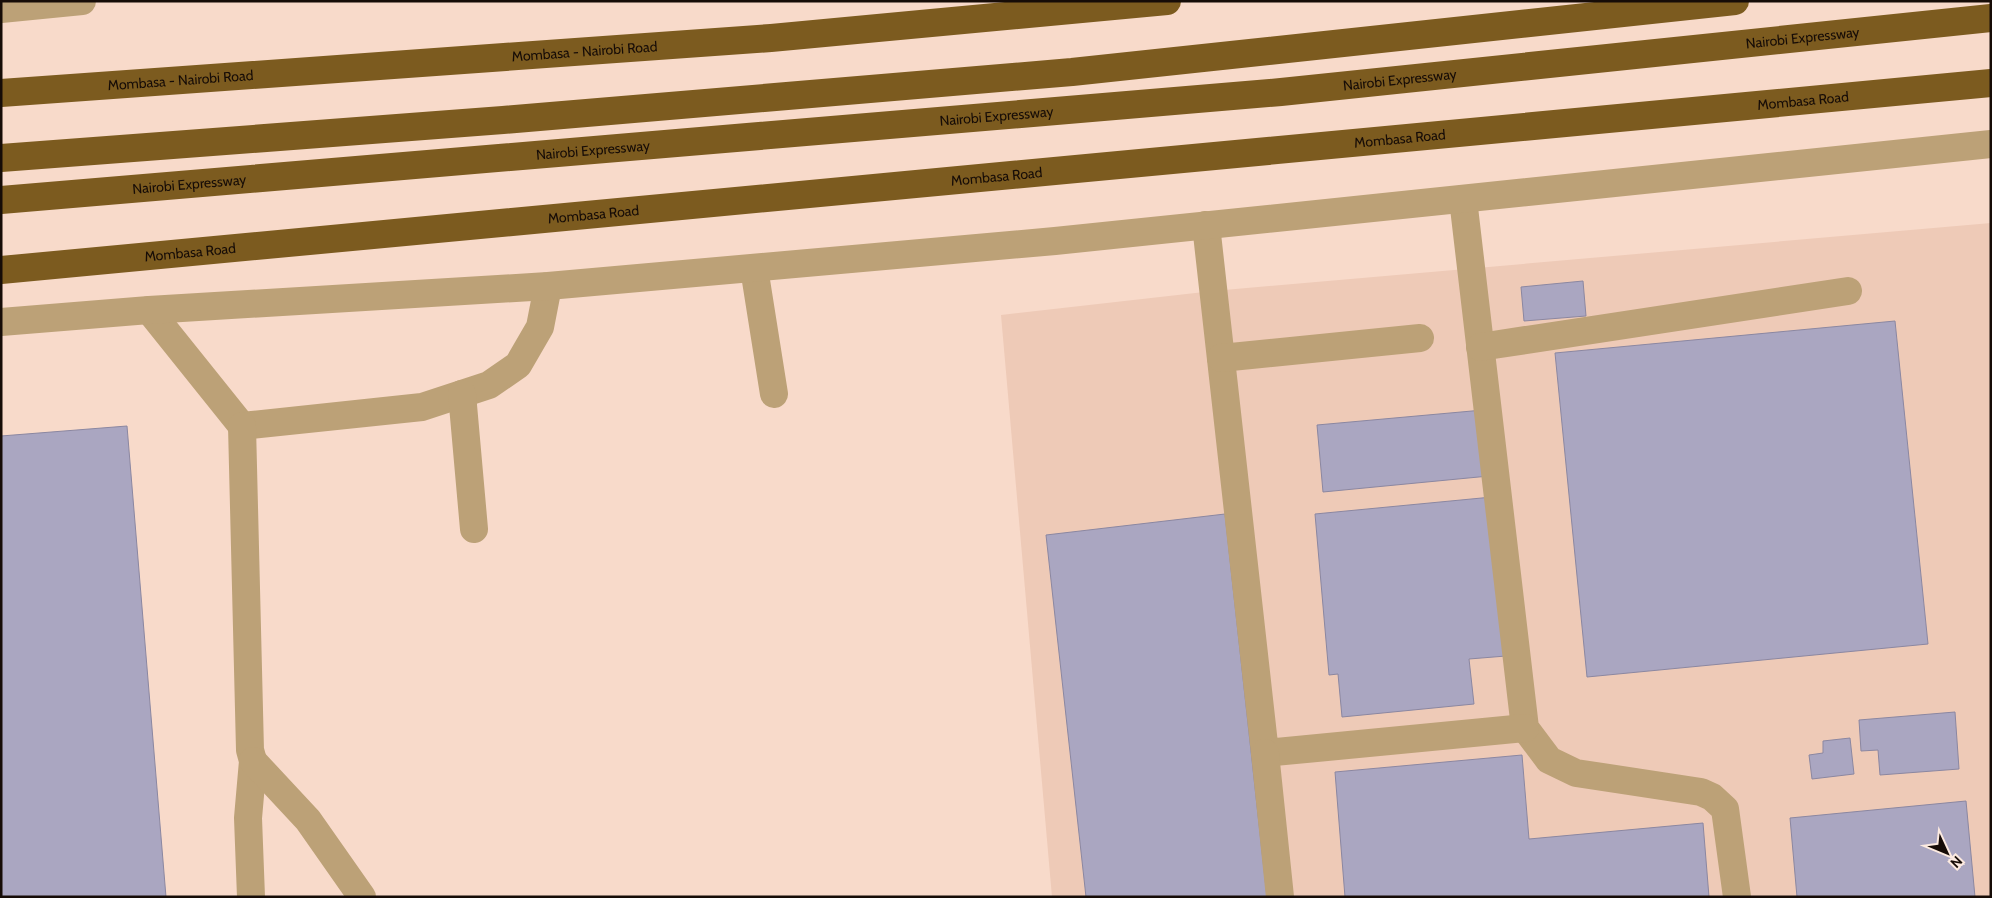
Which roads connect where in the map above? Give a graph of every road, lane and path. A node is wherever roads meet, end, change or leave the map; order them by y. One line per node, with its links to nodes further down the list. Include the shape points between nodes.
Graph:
1 (82, 1): 4 (street)
2 (1167, 1): 7 (highway, Mombasa - Nairobi Road, via 772,38)
3 (1735, 1): 9 (highway, via 1072,72)
4 (1, 9)
5 (1991, 18): 11 (highway, Nairobi Expressway, via 1280,92)
6 (1991, 83): 14 (highway, Mombasa Road)
7 (1, 93)
8 (1991, 144): 10 (street)
9 (1, 158)
10 (1462, 199): 12 (street); 20 (street)
11 (1, 200)
12 (1206, 225): 13 (street); 21 (street)
13 (754, 268): 15 (street); 23 (street)
14 (1, 270)
15 (548, 286): 17 (street); 22 (street, via 540,327 518,365 488,385)
16 (1848, 291): 20 (street)
17 (149, 310): 18 (street); 24 (street)
18 (1, 322)
19 (1420, 338): 21 (street)
20 (1480, 346): 26 (street)
21 (1221, 358): 27 (street)
22 (462, 394): 24 (street, via 422,406); 25 (street)
23 (774, 394)
24 (242, 426): 28 (street, via 250,750)
25 (474, 529)
26 (1525, 728): 27 (street); 32 (street, via 1549,760 1576,774 1712,796 1725,809)
27 (1265, 753): 31 (street)
28 (253, 761): 29 (street, via 248,818); 30 (street, via 308,820)
29 (251, 897)
30 (362, 897)
31 (1280, 897)
32 (1737, 897)

